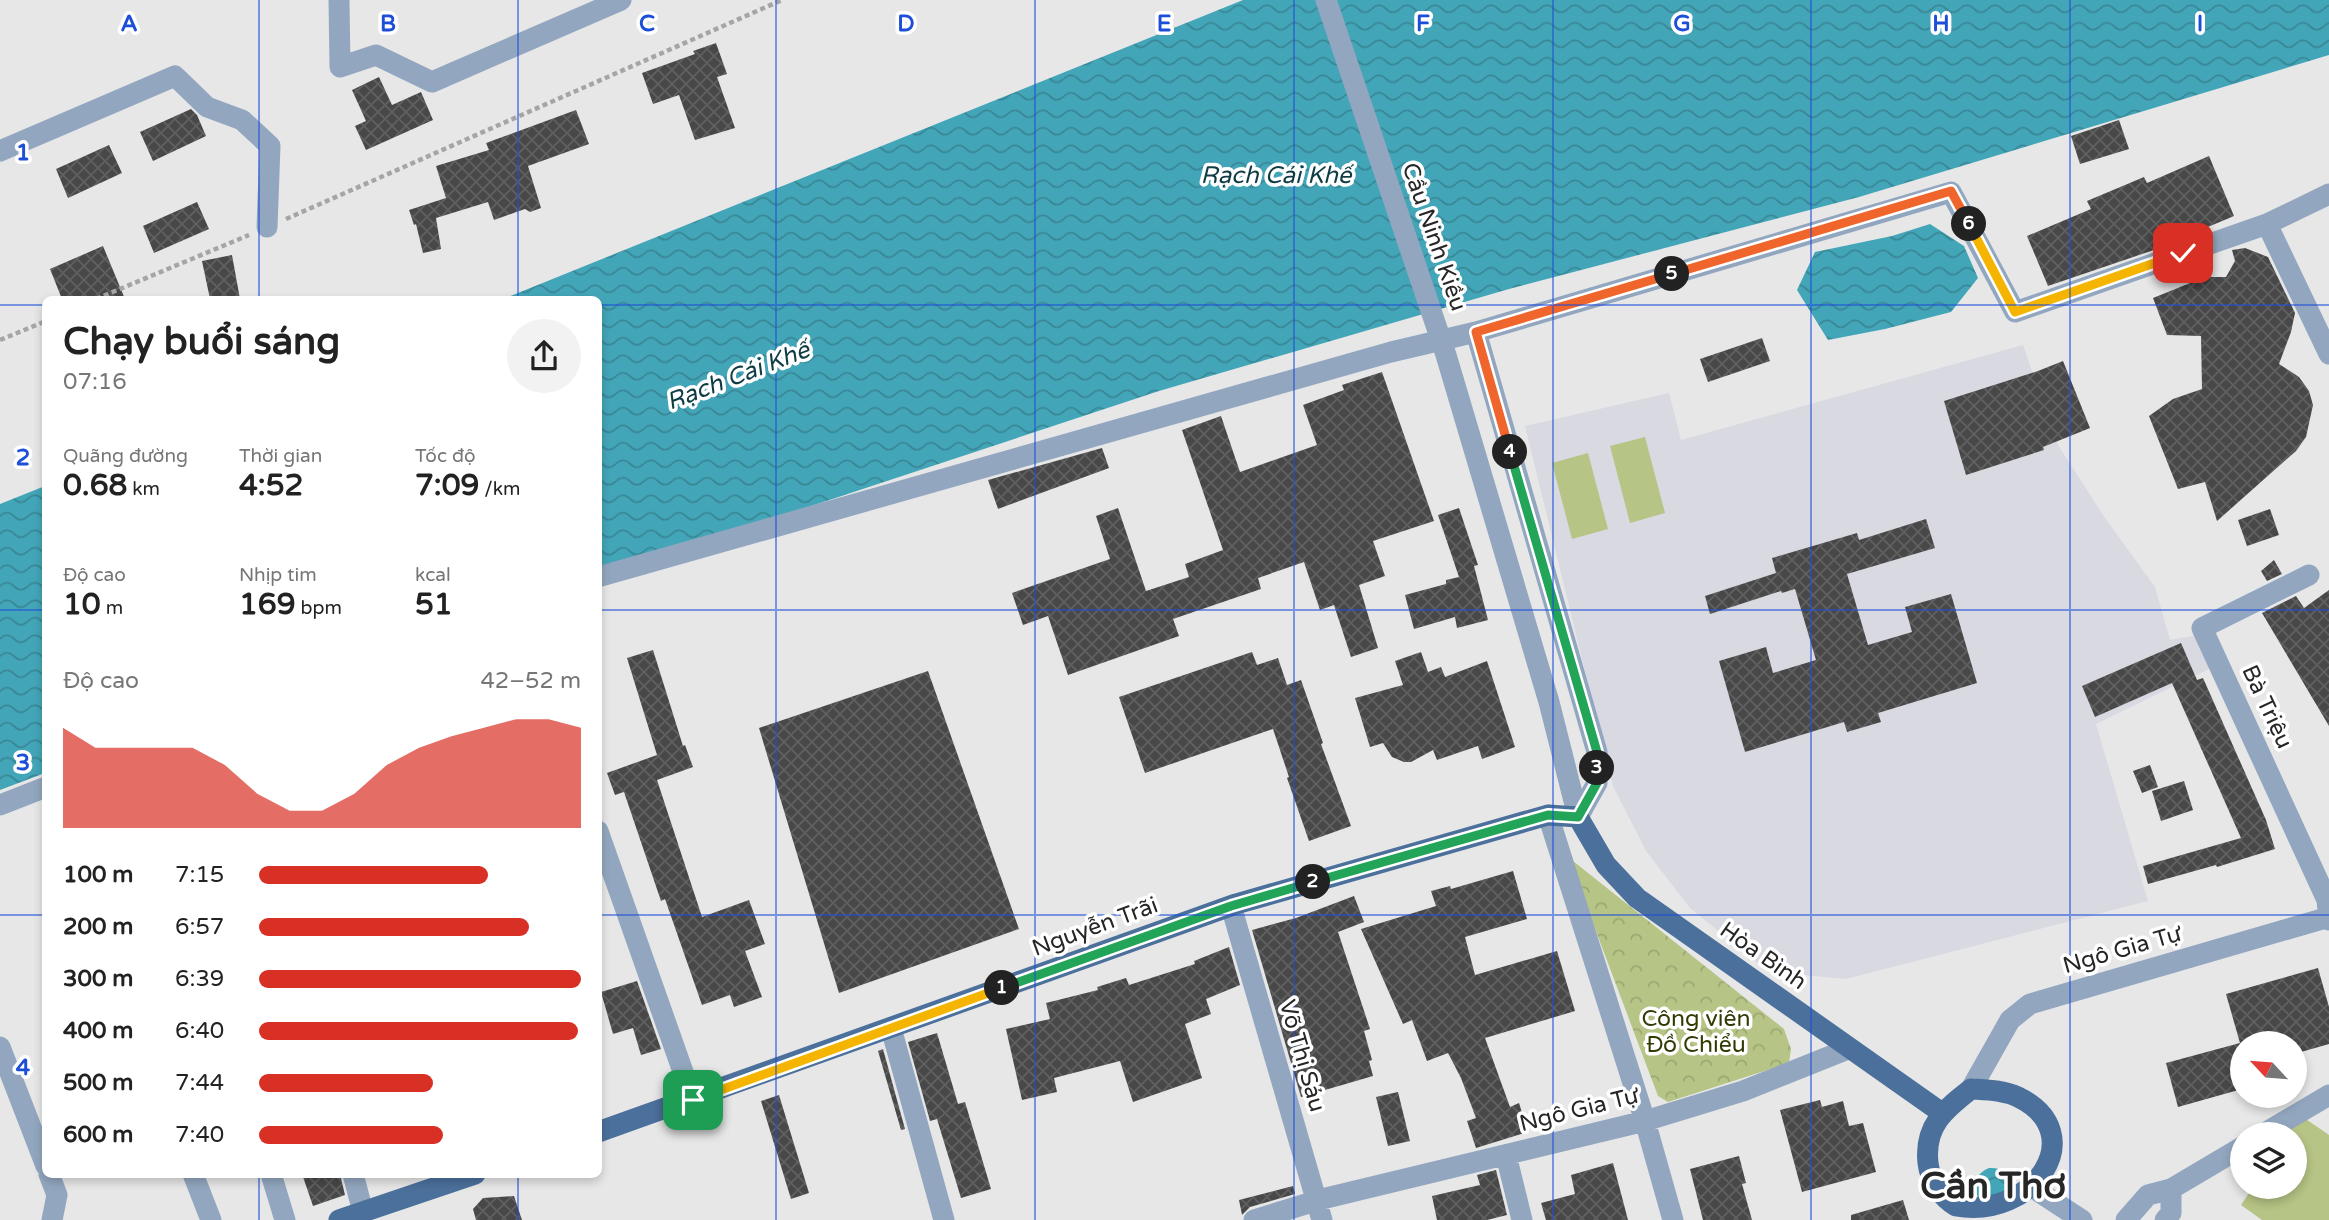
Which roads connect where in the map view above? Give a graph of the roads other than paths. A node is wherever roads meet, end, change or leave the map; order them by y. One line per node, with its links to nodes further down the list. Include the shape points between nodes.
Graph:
1 (339, 0): 2 (street, via 340,67 376,55 432,82)
2 (621, 0)
3 (1326, 0): 15 (street, Cầu Ninh Kiều, via 1446,355 1549,702)
4 (0, 151): 7 (street, via 175,76 206,107 242,120 270,146)
5 (2329, 194): 6 (street)
6 (2267, 224): 8 (street, via 2015,312 1951,191); 9 (street)
7 (267, 227)
8 (1476, 332): 11 (street, via 1377,355); 15 (street, via 1597,752 1597,783)
9 (2327, 346)
10 (2309, 575): 18 (street, Bà Triệu, via 2202,628 2327,900)
11 (602, 576)
12 (42, 788): 13 (street)
13 (0, 804)
14 (1548, 815): 15 (main road, Nguyễn Trãi); 17 (main road, Nguyễn Trãi); 26 (street)
15 (1578, 817): 21 (main road, Hòa Bình, via 1606,864 1637,898)
16 (602, 842): 24 (street)
17 (1231, 906): 19 (main road, Nguyễn Trãi); 39 (street, Võ Thị Sáu)
18 (2328, 918): 22 (street, Ngô Gia Tự, via 2031,1004 2010,1020)
19 (891, 1028): 24 (main road, Nguyễn Trãi); 42 (street)
20 (0, 1047): 31 (street)
21 (1848, 1049): 25 (main road, Hòa Bình); 26 (street, Ngô Gia Tự, via 1743,1091)
22 (1971, 1089): 25 (main road); 38 (main road, via 2019,1098 2036,1111 2048,1129 2053,1151 2050,1172)
23 (2329, 1095): 27 (street)
24 (693, 1100): 28 (main road, Nguyễn Trãi)
25 (1942, 1113): 41 (main road, via 1931,1130 1929,1170 1937,1188)
26 (1645, 1121): 30 (street, Ngô Gia Tự); 49 (street)
27 (2283, 1122)
28 (602, 1131)
29 (2230, 1154): 37 (street)
30 (1506, 1155): 39 (street, Ngô Gia Tự); 48 (street)
31 (42, 1156)
32 (51, 1178): 43 (street, via 57,1195)
33 (195, 1178): 44 (street)
34 (272, 1178): 45 (street)
35 (354, 1178): 40 (street)
36 (463, 1178): 40 (main road)
37 (2171, 1189): 51 (street, via 2148,1195); 52 (street, via 2171,1213)
38 (2030, 1203): 41 (main road, via 2007,1214); 50 (street)
39 (1319, 1210): 47 (street, Ngô Gia Tự)
40 (363, 1212): 46 (main road)
41 (1968, 1216)
42 (938, 1218)
43 (52, 1220)
44 (211, 1220)
45 (285, 1220)
46 (339, 1220)
47 (1254, 1220)
48 (1522, 1220)
49 (1673, 1220)
50 (2082, 1220)
51 (2126, 1220)
52 (2165, 1220)

